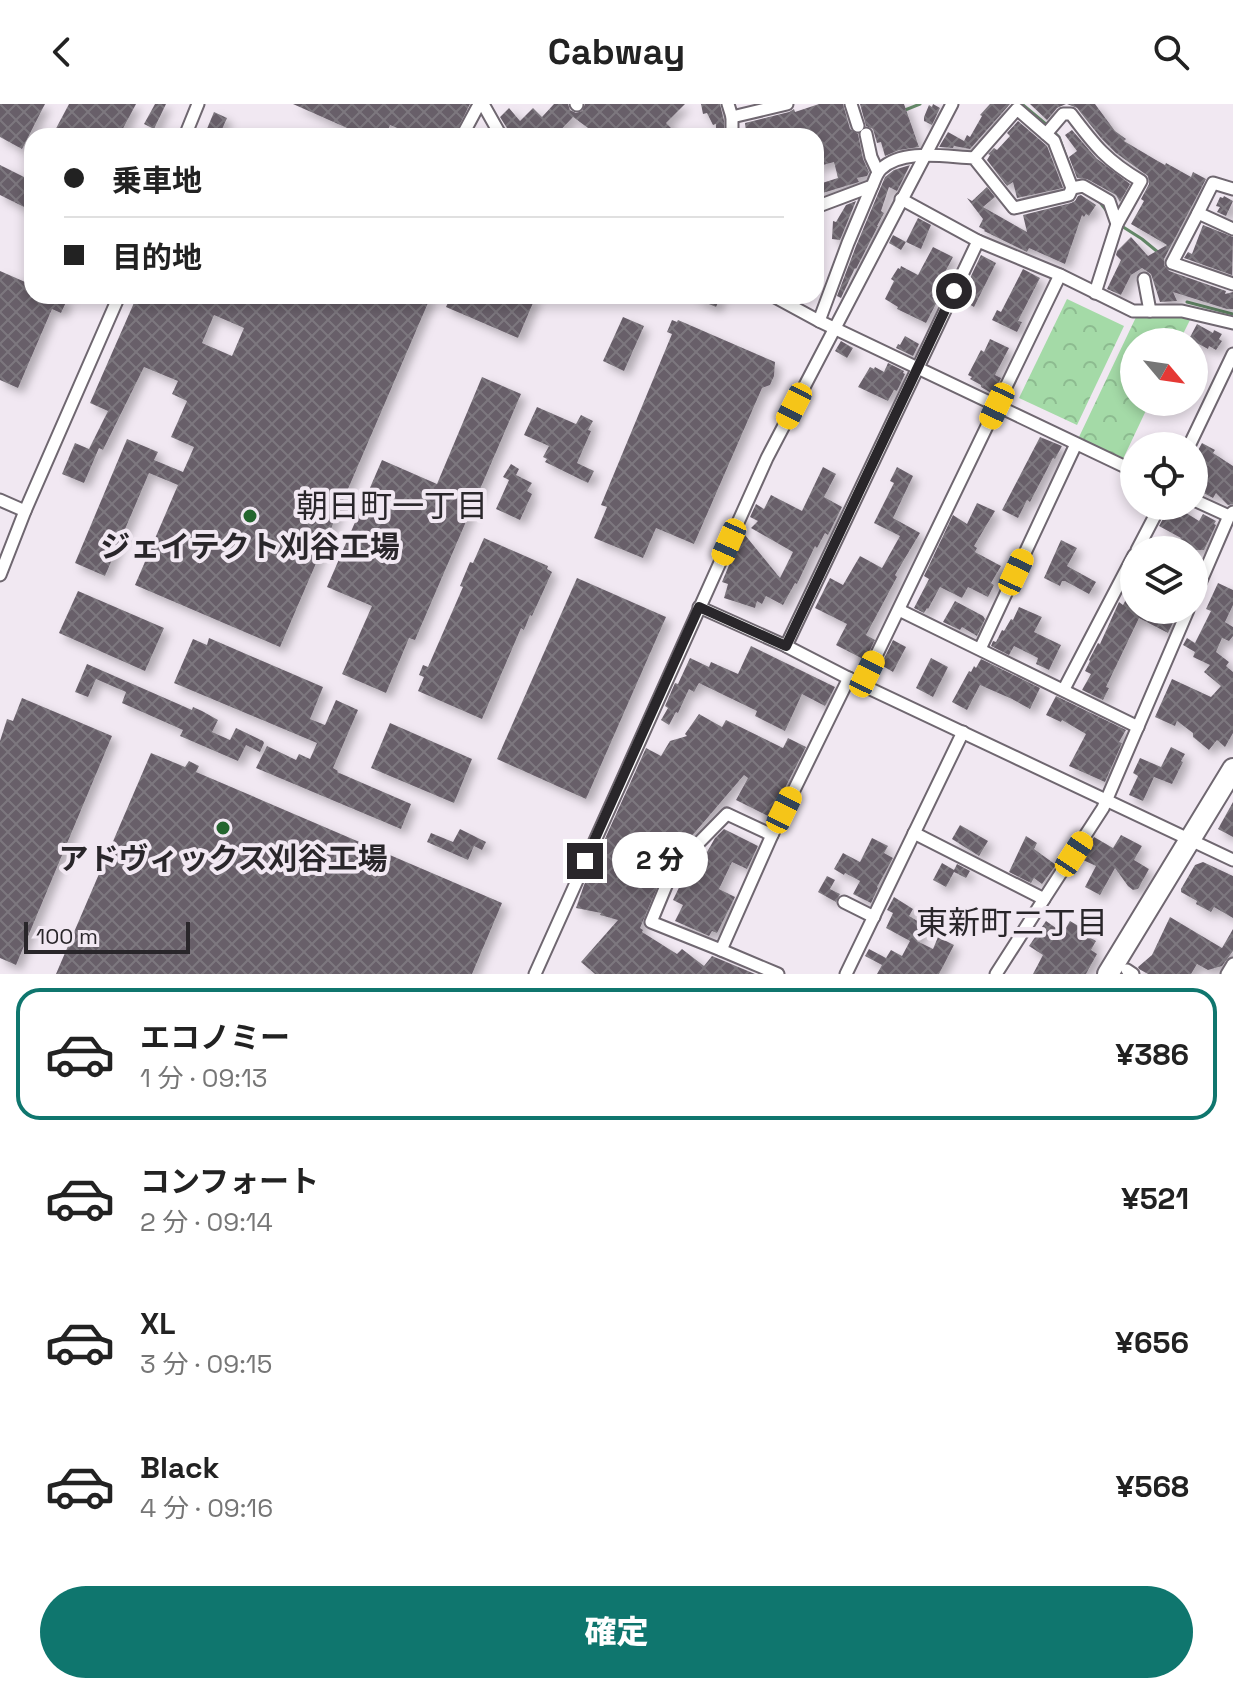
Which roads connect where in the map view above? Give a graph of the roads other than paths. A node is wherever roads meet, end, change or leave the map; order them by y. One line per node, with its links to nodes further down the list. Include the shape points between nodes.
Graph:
1 (198, 104): 9 (street)
2 (728, 104): 8 (street)
3 (787, 104): 8 (street)
4 (851, 104): 16 (street)
5 (952, 104): 14 (street)
6 (481, 105): 10 (street); 11 (street)
7 (1019, 107): 13 (street); 15 (street)
8 (732, 117): 12 (street)
9 (188, 128)
10 (467, 128)
11 (492, 128)
12 (732, 128)
13 (1046, 133): 18 (street); 23 (street, via 1063,114 1071,114 1096,147 1141,181)
14 (925, 156): 15 (street); 16 (street, via 890,162); 20 (street)
15 (974, 158): 18 (street, via 1014,208 1069,195)
16 (878, 172): 17 (street)
17 (872, 186): 21 (street); 33 (street)
18 (1072, 188): 23 (street, via 1083,186 1109,201)
19 (1233, 189): 22 (street, via 1213,183)
20 (901, 199): 25 (street); 35 (street)
21 (824, 204)
22 (1198, 213): 24 (street); 28 (street, via 1172,263)
23 (1117, 224): 29 (street)
24 (1233, 229)
25 (978, 241): 26 (street); 37 (street)
26 (1060, 275): 29 (street); 38 (street)
27 (1144, 279): 32 (street)
28 (1233, 284)
29 (1095, 293): 32 (street, via 1133,311)
30 (116, 304): 44 (street)
31 (788, 304): 33 (street)
32 (1150, 311): 34 (street, via 1182,311)
33 (819, 321): 35 (street)
34 (1233, 323)
35 (834, 327): 37 (street); 49 (street)
36 (1233, 354): 39 (street)
37 (918, 367): 38 (street); 52 (street)
38 (997, 406): 40 (street); 50 (street)
39 (1196, 432)
40 (1076, 444): 41 (street); 53 (street)
41 (1120, 464)
42 (0, 500): 44 (street)
43 (1208, 505): 45 (street)
44 (25, 511): 47 (street)
45 (1231, 514): 46 (street)
46 (1208, 566)
47 (0, 575)
48 (1120, 581): 56 (street)
49 (699, 607): 52 (street); 71 (street)
50 (899, 610): 53 (street); 55 (street)
51 (1182, 624): 57 (street)
52 (786, 646): 54 (street)
53 (980, 649): 56 (street)
54 (849, 678): 55 (street); 62 (street)
55 (862, 685): 58 (street)
56 (1064, 689): 57 (street)
57 (1138, 727): 60 (street)
58 (963, 732): 60 (street); 61 (street)
59 (1233, 769): 63 (highway)
60 (1107, 799): 63 (street); 65 (street)
61 (914, 833): 65 (street); 67 (street)
62 (772, 835): 68 (street); 68 (street, via 727,814 673,869 651,922)
63 (1190, 840): 64 (street); 70 (highway)
64 (1233, 860)
65 (1044, 899): 74 (street)
66 (844, 902): 67 (street)
67 (874, 917): 73 (street)
68 (721, 950): 72 (street)
69 (1233, 964): 75 (street)
70 (1123, 973)
71 (535, 974)
72 (778, 974)
73 (846, 974)
74 (996, 974)
75 (1227, 974)

